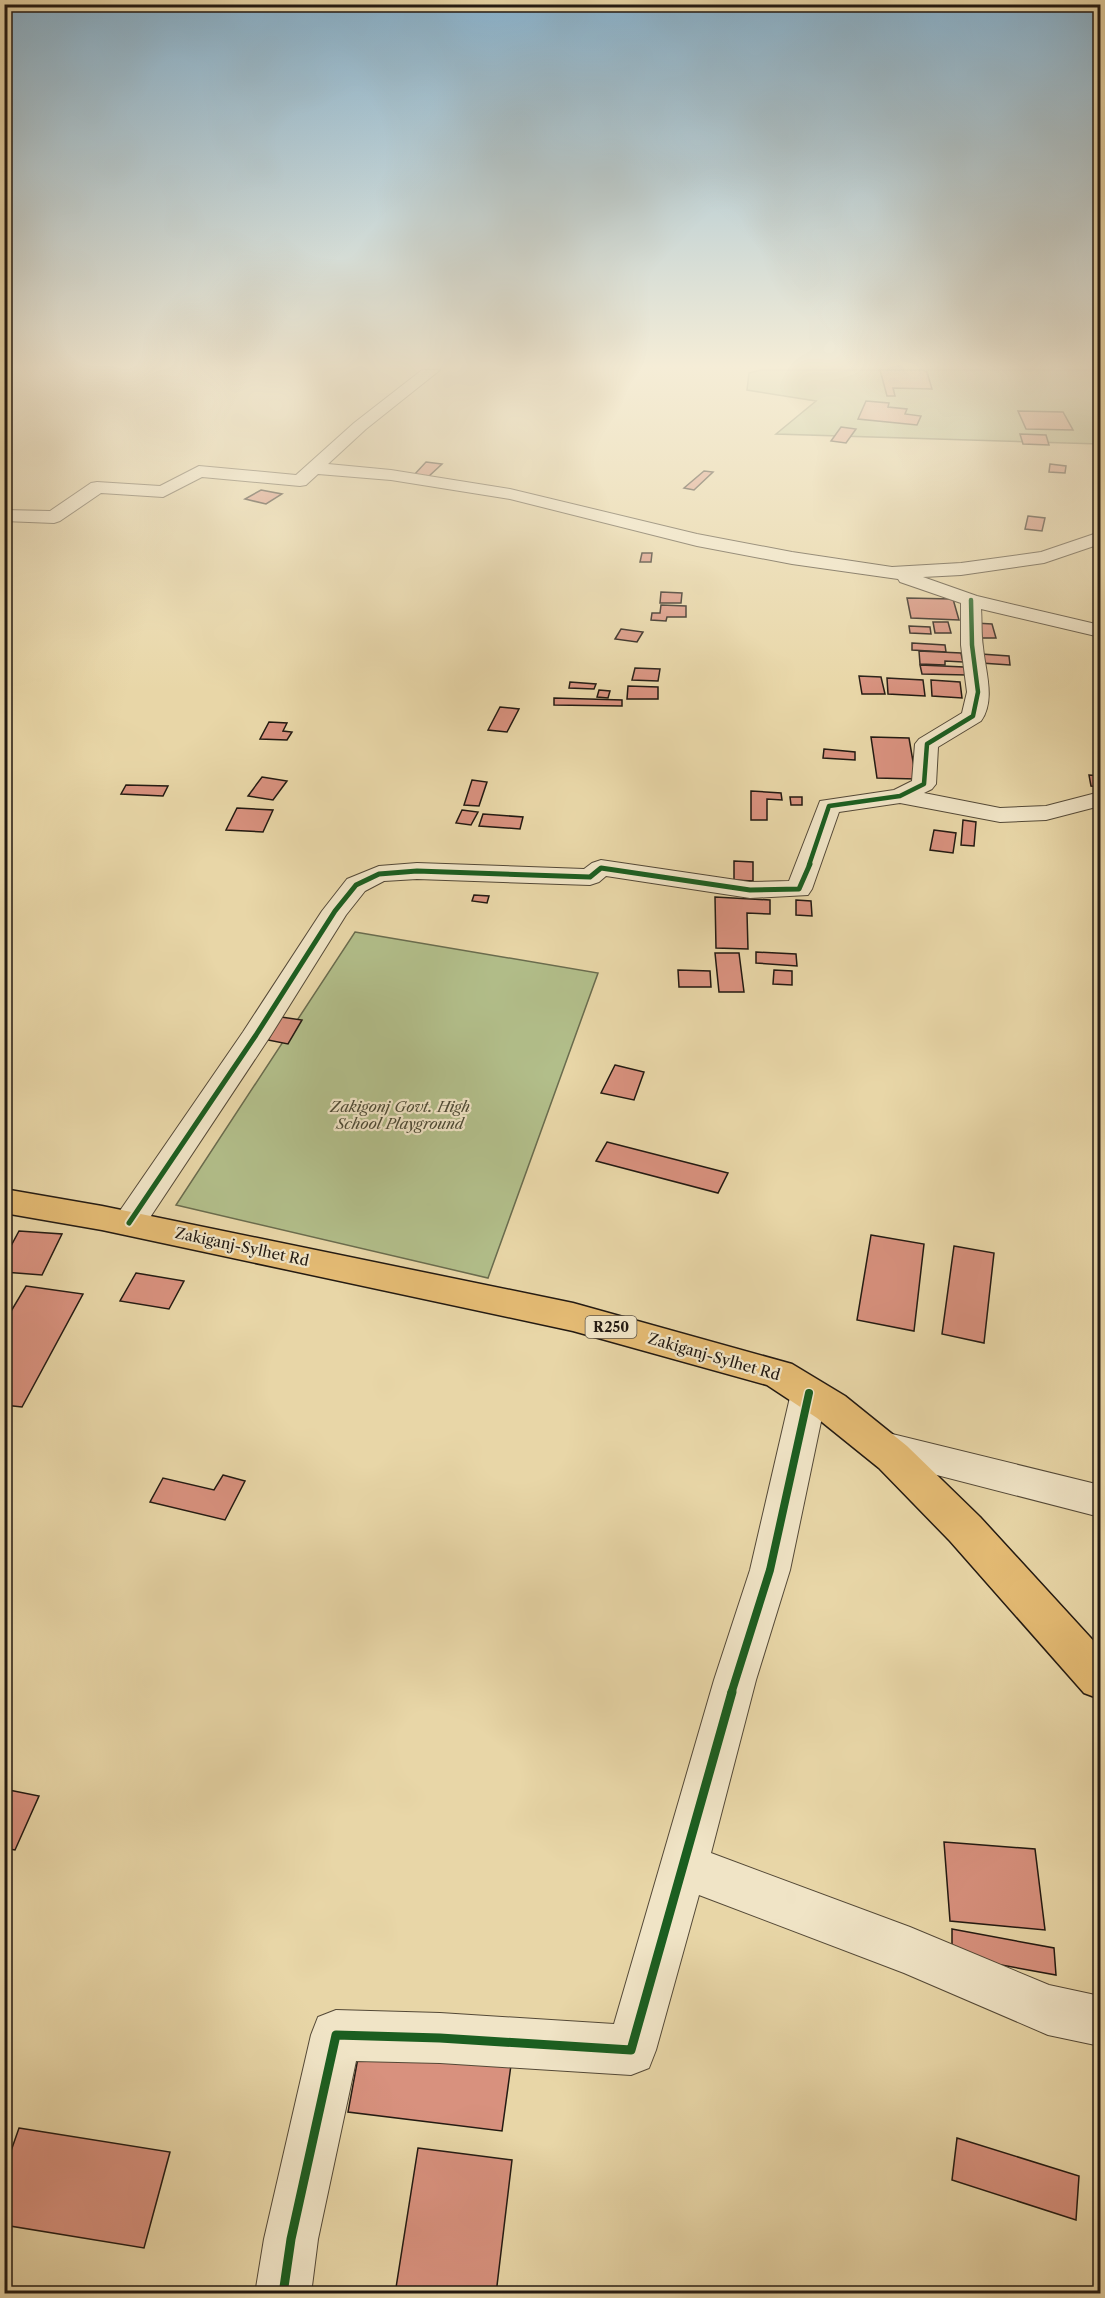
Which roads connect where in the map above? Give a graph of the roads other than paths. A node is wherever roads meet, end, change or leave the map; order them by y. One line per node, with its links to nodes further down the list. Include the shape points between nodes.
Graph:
1 (188, 477): 5 (street, via 163,492 97,487 54,518)
2 (262, 477): 3 (street, via 300,481)
3 (304, 477)
4 (405, 477): 7 (street, via 575,509 697,540)
5 (4, 515)
6 (1101, 537): 7 (street, via 1044,557 961,569)
7 (892, 573): 8 (street)
8 (971, 600): 9 (street); 10 (street, via 978,693 973,716 927,744 924,784)
9 (1101, 631)
10 (900, 796): 11 (street, via 1000,814 1046,813); 13 (street, via 829,806 799,889 750,890 601,867 590,877 417,871 379,874 356,885)
11 (1101, 799)
12 (4, 1201): 13 (main road, Zakiganj-Sylhet Rd / R250)
13 (129, 1223): 14 (main road, Zakiganj-Sylhet Rd / R250, via 573,1317 779,1374)
14 (809, 1393): 15 (main road, Zakiganj-Sylhet Rd / R250); 18 (street, via 770,1570)
15 (880, 1446): 16 (street); 17 (main road, Zakiganj-Sylhet Rd / R250, via 965,1529)
16 (1101, 1501)
17 (1101, 1679)
18 (684, 1866): 19 (street, via 910,1951 1048,2010); 20 (street, via 631,2050 336,2035 291,2239)
19 (1101, 2021)
20 (283, 2294)

